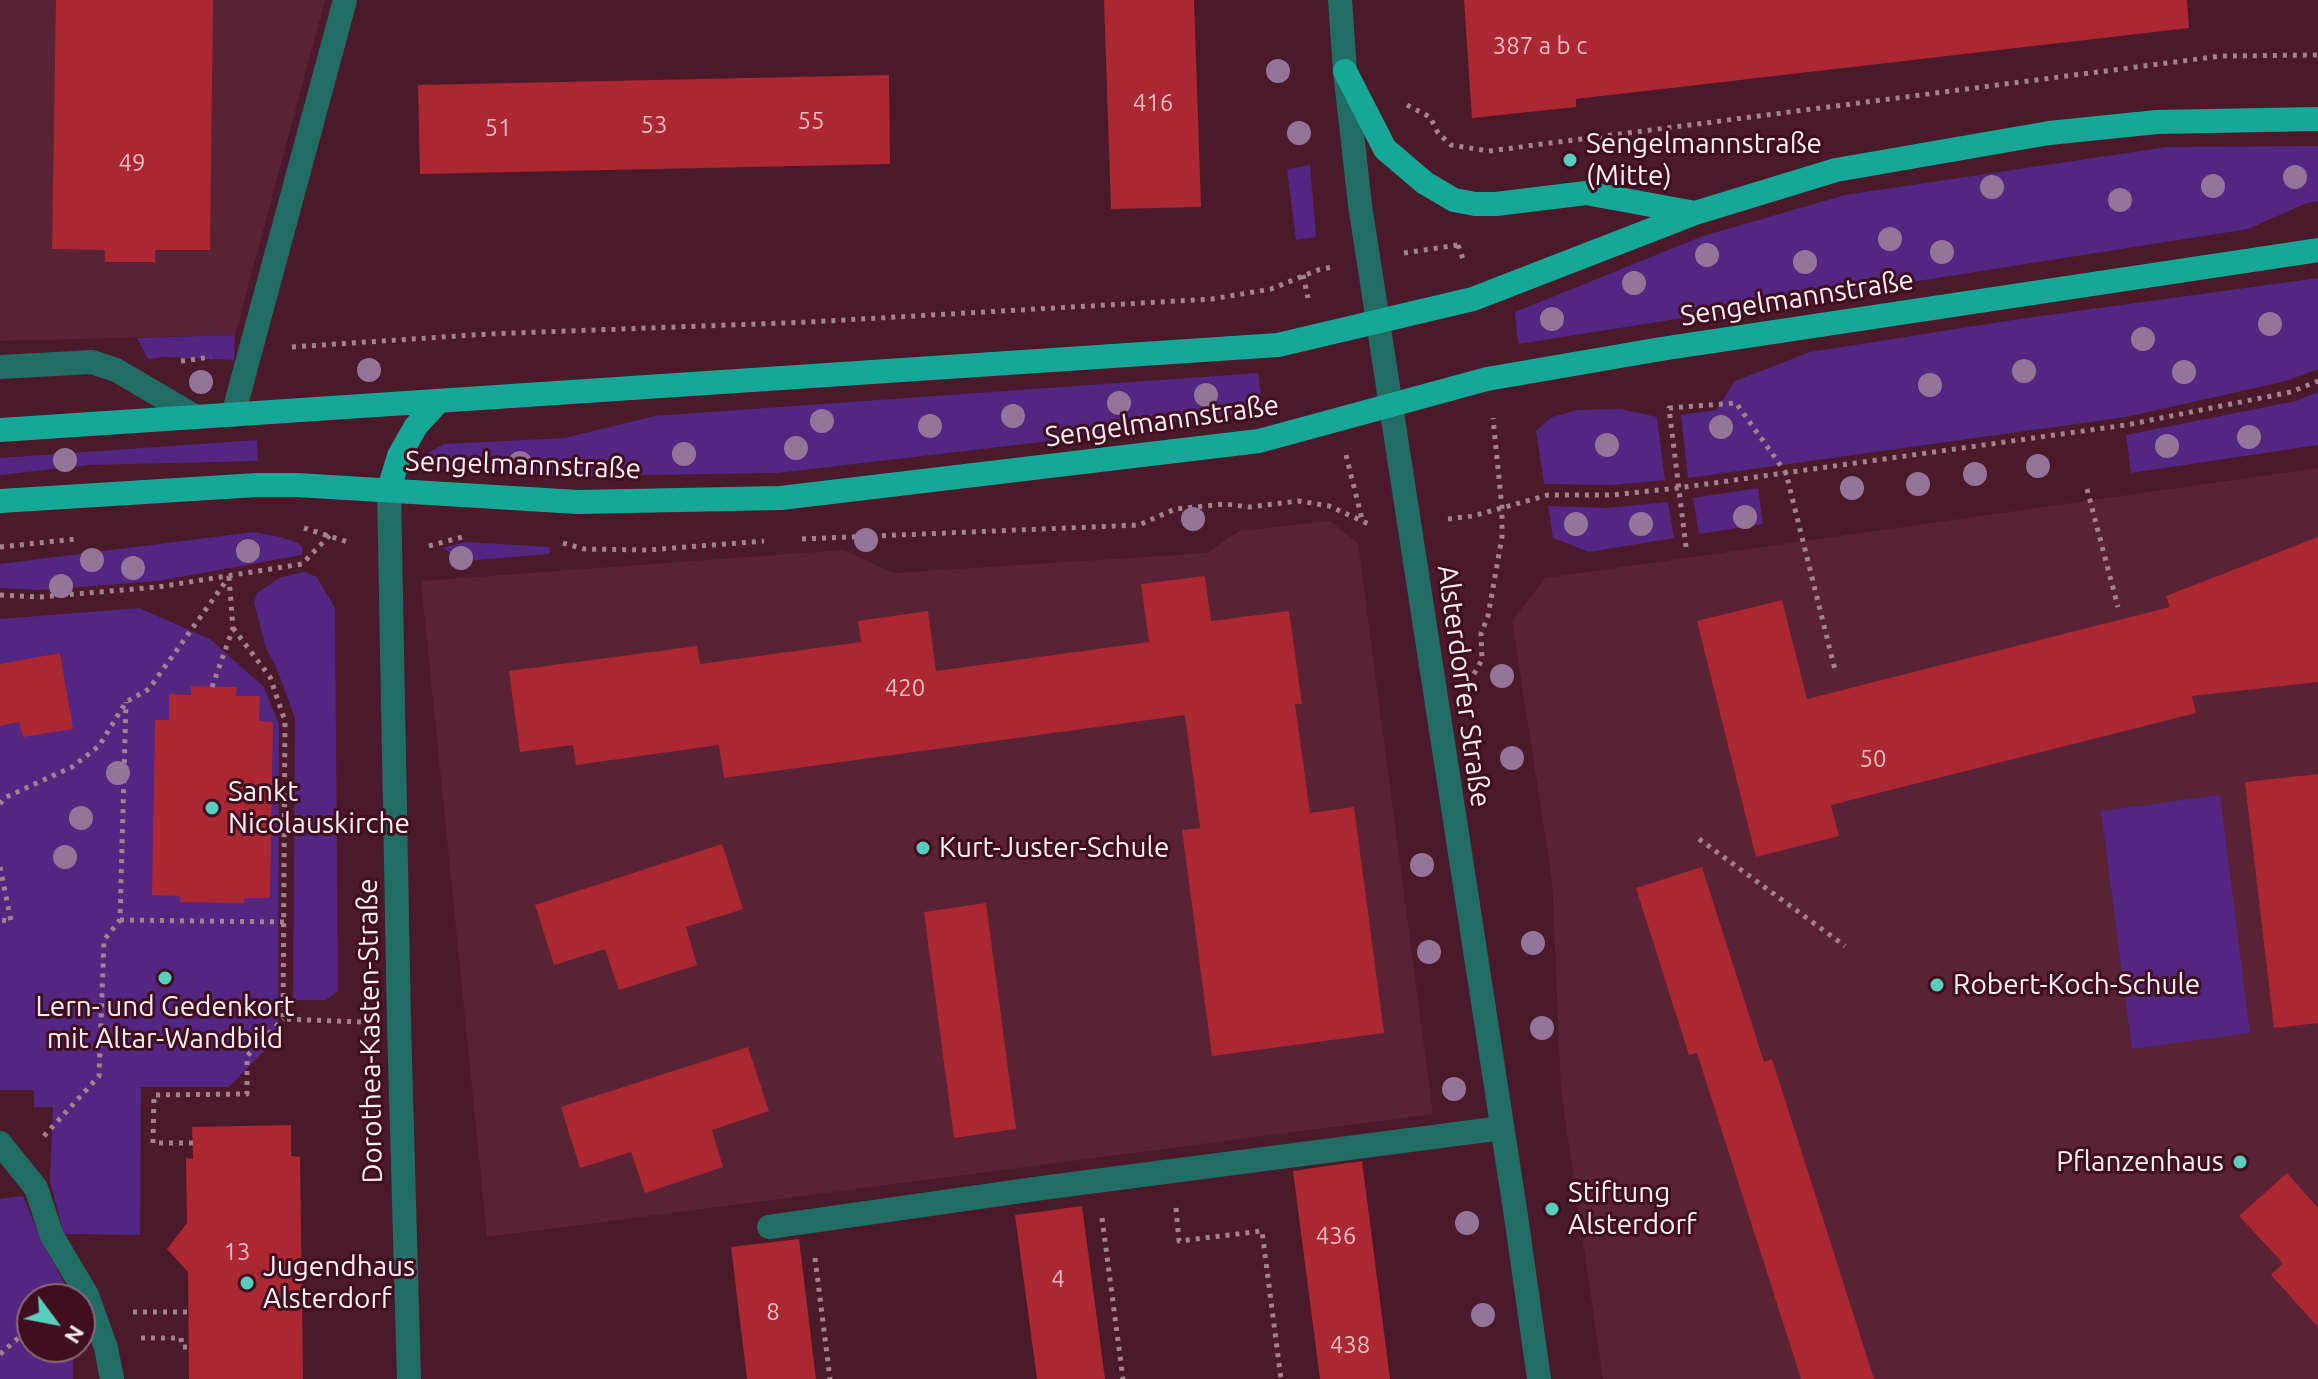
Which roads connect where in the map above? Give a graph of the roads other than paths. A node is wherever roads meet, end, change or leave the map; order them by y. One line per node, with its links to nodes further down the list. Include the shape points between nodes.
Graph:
1 (345, 0): 11 (street)
2 (1340, 0): 3 (street, Alsterdorfer Straße)
3 (1345, 71): 5 (main road, via 1385,149 1454,200 1496,204 1586,193); 7 (street, Alsterdorfer Straße)
4 (2318, 119): 5 (main road, Sengelmannstraße, via 2157,122 2049,133 1836,170)
5 (1695, 213): 7 (main road, Sengelmannstraße, via 1473,299)
6 (2318, 250): 10 (main road, Sengelmannstraße, via 1661,349 1487,379)
7 (1379, 322): 9 (main road, Sengelmannstraße, via 1278,345); 10 (street, Alsterdorfer Straße)
8 (0, 367): 12 (street, via 92,362 116,370)
9 (439, 401): 11 (main road, Sengelmannstraße); 14 (main road, via 416,426)
10 (1392, 404): 14 (main road, Sengelmannstraße, via 1259,441 781,498 578,502); 16 (street, Alsterdorfer Straße)
11 (233, 415): 12 (main road, Sengelmannstraße)
12 (196, 417): 13 (main road, Sengelmannstraße)
13 (0, 430)
14 (389, 489): 15 (main road, Sengelmannstraße, via 257,485); 20 (street, Dorothea-Kasten-Straße)
15 (0, 501)
16 (1502, 1128): 18 (street); 21 (street, Alsterdorfer Straße)
17 (0, 1143): 19 (street, via 36,1188 52,1236 93,1312)
18 (769, 1227)
19 (112, 1379)
20 (409, 1379)
21 (1539, 1379)

